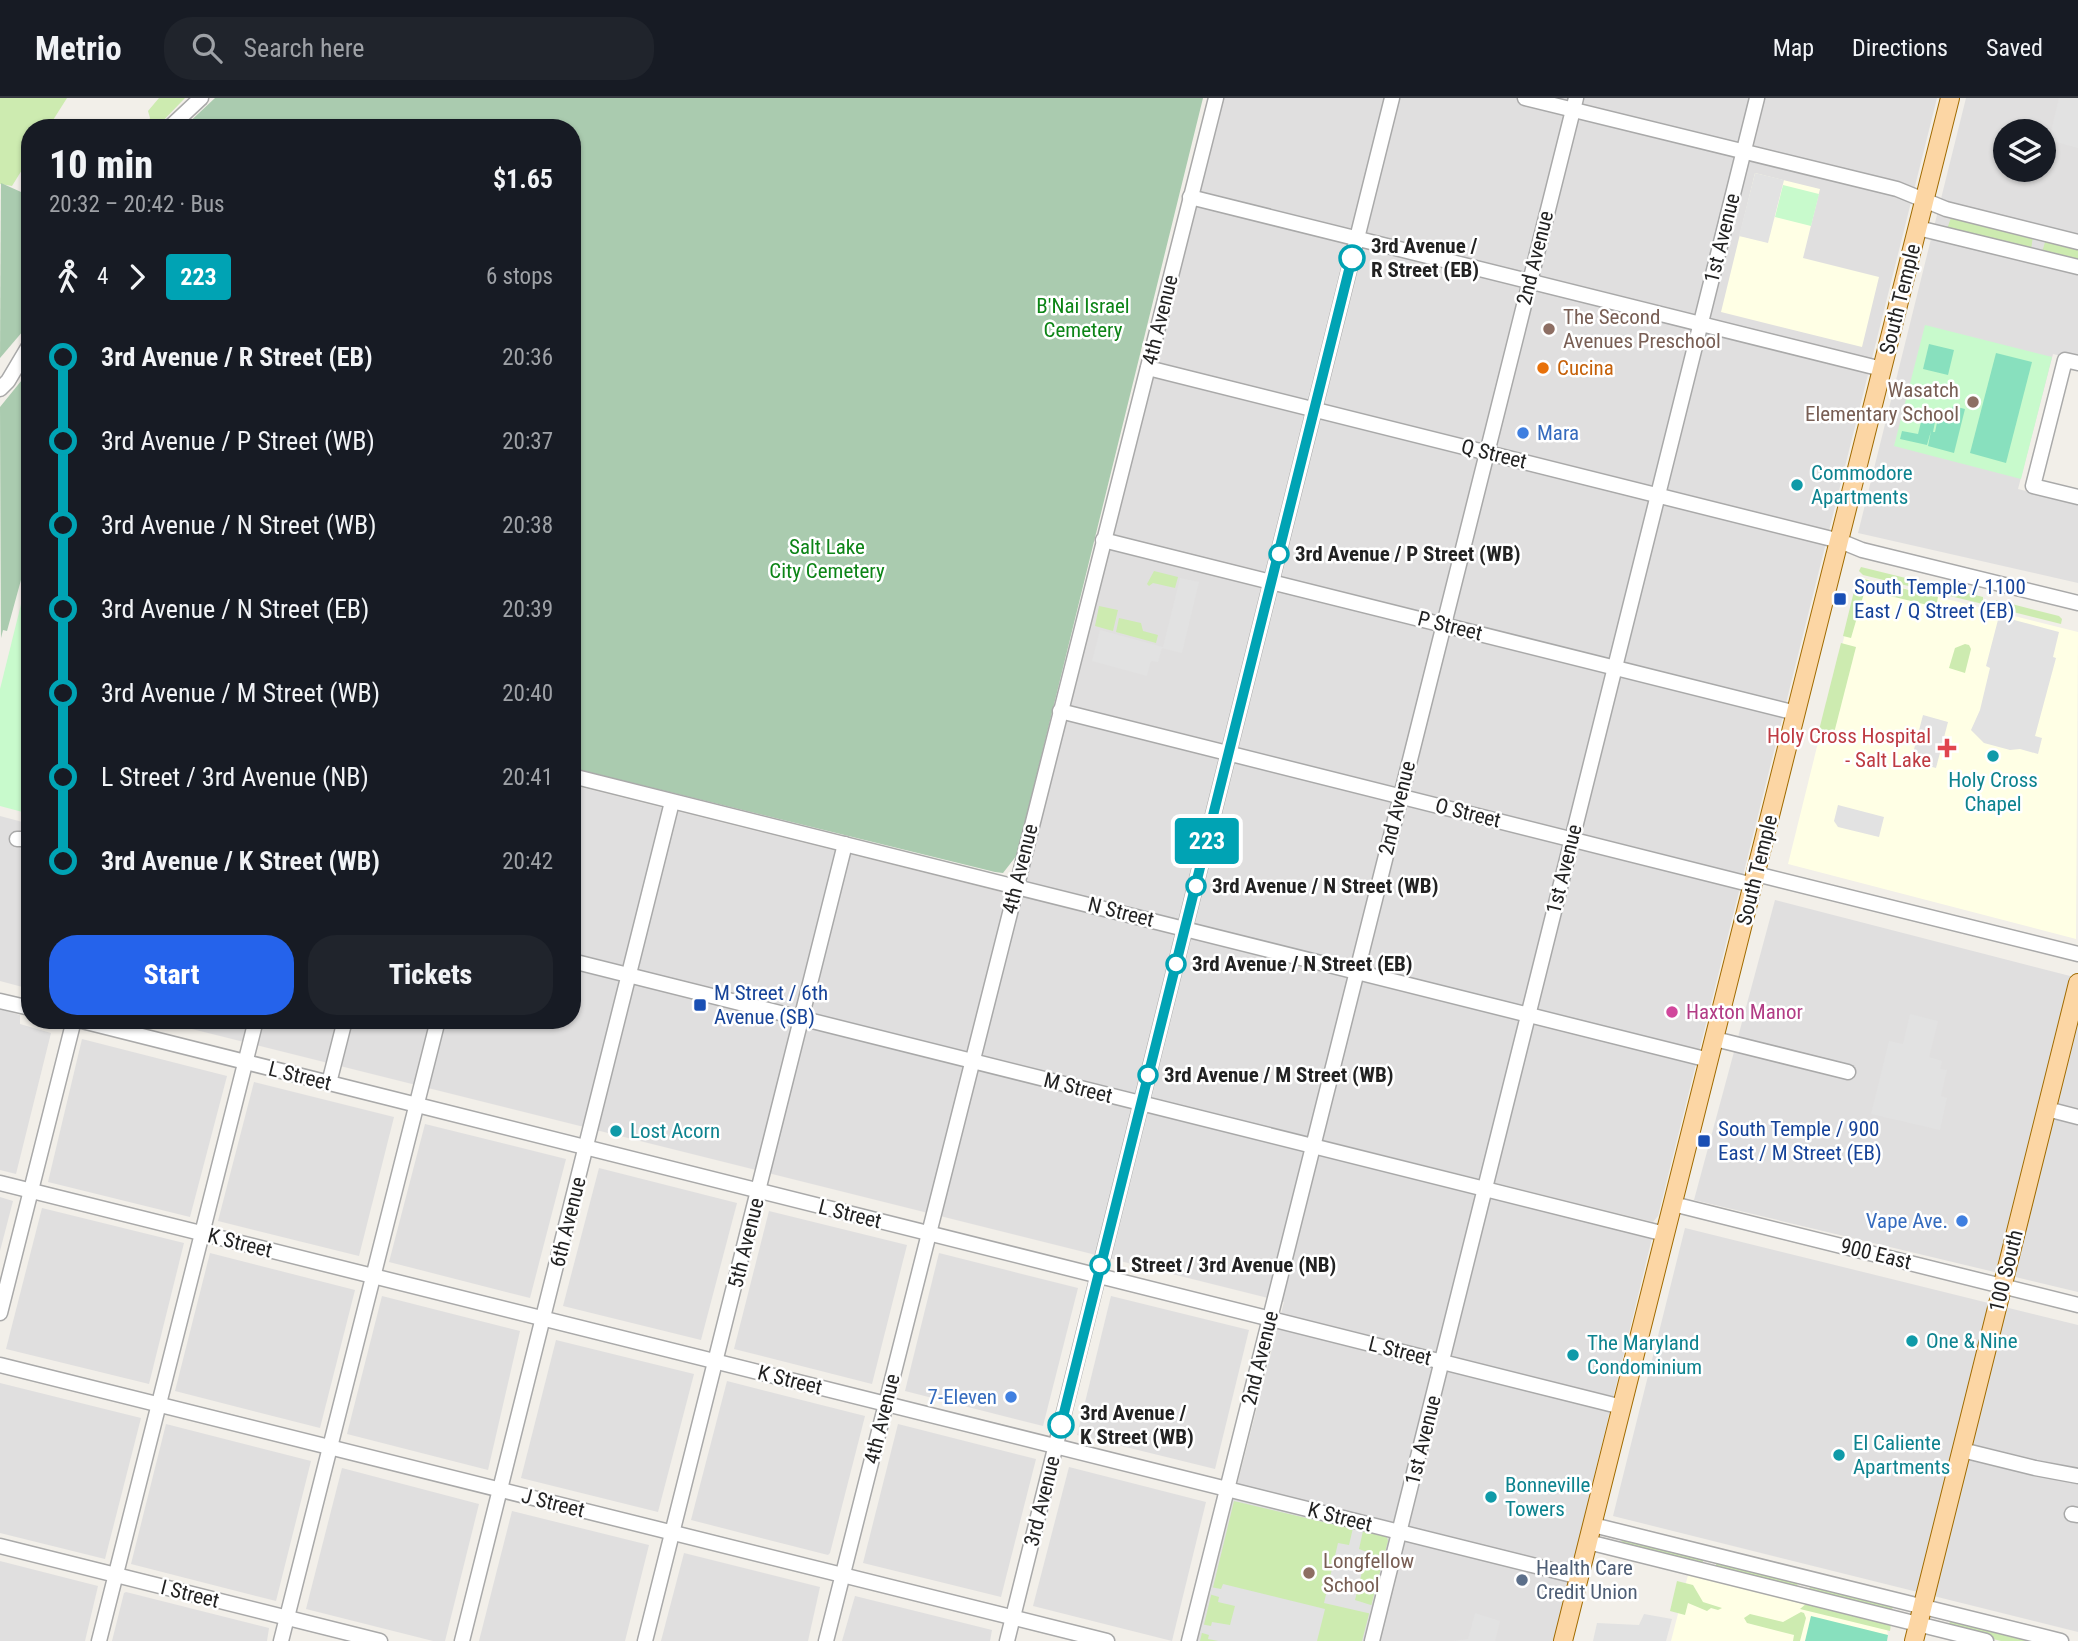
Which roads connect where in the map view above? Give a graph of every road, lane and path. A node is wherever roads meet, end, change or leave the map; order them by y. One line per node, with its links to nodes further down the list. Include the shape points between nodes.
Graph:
1 (201, 98): 8 (street)
2 (1216, 98): 10 (street, 4th Avenue)
3 (1392, 98): 13 (street, 3rd Avenue)
4 (1525, 98): 7 (street)
5 (1757, 98): 9 (street, 1st Avenue)
6 (1950, 98): 11 (main road, South Temple)
7 (1574, 104): 9 (street); 16 (street, 2nd Avenue)
8 (179, 119)
9 (1743, 152): 11 (street, via 1897,189); 17 (street, 1st Avenue)
10 (1190, 197): 13 (street); 20 (street, 4th Avenue)
11 (1924, 202): 12 (main road, South Temple); 14 (street)
12 (1918, 228): 15 (street); 21 (main road, South Temple)
13 (1357, 237): 16 (street); 23 (street, 3rd Avenue)
14 (2078, 242)
15 (2078, 267)
16 (1530, 281): 17 (street); 24 (street, 2nd Avenue)
17 (1701, 323): 21 (street); 25 (street, 1st Avenue)
18 (21, 360): 22 (street)
19 (2078, 363): 26 (street, via 2064,360 2033,486)
20 (1148, 368): 23 (street, Q Street); 27 (street, 4th Avenue)
21 (1882, 369): 28 (main road, South Temple)
22 (0, 388)
23 (1315, 410): 24 (street, Q Street); 29 (street, 3rd Avenue)
24 (1486, 452): 25 (street, Q Street); 31 (street, 2nd Avenue)
25 (1658, 495): 28 (street, Q Street); 32 (street, 1st Avenue)
26 (2078, 497)
27 (1103, 540): 29 (street, P Street); 33 (street, 4th Avenue)
28 (1840, 541): 30 (street, Q Street); 34 (main road, South Temple)
29 (1272, 582): 31 (street, P Street); 35 (street, 3rd Avenue)
30 (2078, 603)
31 (1444, 625): 32 (street, P Street); 37 (street, 2nd Avenue)
32 (1615, 667): 34 (street, P Street); 39 (street, 1st Avenue)
33 (1060, 711): 35 (street, O Street); 42 (street, 4th Avenue)
34 (1796, 713): 41 (main road, South Temple)
35 (1229, 754): 37 (street, O Street); 43 (street, 3rd Avenue)
36 (581, 778): 38 (street, N Street)
37 (1400, 796): 39 (street, O Street); 46 (street, 2nd Avenue)
38 (672, 802): 40 (street, N Street); 47 (street, 6th Avenue)
39 (1572, 839): 41 (street, O Street); 51 (street, 1st Avenue)
40 (845, 844): 42 (street, N Street); 52 (street, 5th Avenue)
41 (1755, 879): 44 (street, O Street); 58 (main road, South Temple)
42 (1015, 886): 43 (street, N Street); 60 (street, 4th Avenue)
43 (1185, 929): 46 (street, N Street); 64 (street, 3rd Avenue)
44 (2078, 954)
45 (581, 963): 47 (street, M Street)
46 (1356, 972): 51 (street, N Street); 68 (street, 2nd Avenue)
47 (630, 976): 52 (street, M Street); 69 (street, 6th Avenue)
48 (2078, 983): 66 (main road, 100 South)
49 (0, 1001): 50 (street)
50 (21, 1006)
51 (1528, 1015): 59 (street, N Street); 71 (street, 1st Avenue)
52 (801, 1019): 60 (street, M Street); 73 (street, 5th Avenue)
53 (74, 1029): 72 (street)
54 (112, 1029): 61 (street, L Street)
55 (254, 1029): 61 (street)
56 (343, 1029): 63 (street)
57 (436, 1029): 65 (street)
58 (1715, 1039): 59 (main road, South Temple); 62 (street)
59 (1709, 1060): 74 (main road, South Temple)
60 (972, 1062): 64 (street, M Street); 75 (street, 4th Avenue)
61 (246, 1063): 63 (street, L Street); 76 (street)
62 (1848, 1072)
63 (329, 1083): 65 (street, L Street)
64 (1141, 1104): 68 (street, M Street); 78 (street, 3rd Avenue)
65 (417, 1105): 69 (street, L Street); 79 (street)
66 (2047, 1109): 67 (street); 80 (main road, 100 South)
67 (2078, 1117)
68 (1312, 1147): 71 (street, M Street); 84 (street, 2nd Avenue)
69 (586, 1148): 73 (street, L Street); 83 (street, 6th Avenue)
70 (0, 1183): 72 (street, K Street)
71 (1485, 1189): 77 (street, M Street); 86 (street, 1st Avenue)
72 (31, 1191): 76 (street, K Street); 82 (street)
73 (759, 1191): 75 (street, L Street); 85 (street, 5th Avenue)
74 (1674, 1203): 77 (main road, South Temple); 80 (street, 900 East)
75 (928, 1233): 78 (street, L Street); 88 (street, 4th Avenue)
76 (202, 1234): 79 (street, K Street); 89 (street)
77 (1665, 1234): 90 (main road, South Temple)
78 (1098, 1275): 84 (street, L Street); 91 (street, 3rd Avenue)
79 (373, 1277): 83 (street, K Street); 92 (street)
80 (2003, 1286): 81 (street, 900 East); 93 (main road, 100 South)
81 (2078, 1304)
82 (0, 1313)
83 (543, 1318): 85 (street, K Street); 95 (street, 6th Avenue)
84 (1270, 1318): 86 (street, L Street); 96 (street, 2nd Avenue)
85 (716, 1362): 88 (street, K Street); 97 (street, 5th Avenue)
86 (1442, 1362): 90 (street, L Street); 98 (street, 1st Avenue)
87 (0, 1365): 89 (street, J Street)
88 (886, 1404): 91 (street, K Street); 104 (street, 4th Avenue)
89 (159, 1405): 92 (street, J Street); 103 (street)
90 (1622, 1407): 99 (main road, South Temple)
91 (1056, 1446): 96 (street, K Street); 108 (street, 3rd Avenue)
92 (331, 1447): 95 (street, J Street); 109 (street)
93 (1962, 1450): 94 (street); 110 (main road, 100 South)
94 (2078, 1476)
95 (500, 1489): 97 (street, J Street); 115 (street, 6th Avenue)
96 (1227, 1489): 98 (street, K Street); 120 (street, 2nd Avenue)
97 (673, 1532): 104 (street, J Street); 116 (street, 5th Avenue)
98 (1400, 1532): 105 (street, K Street); 121 (street, 1st Avenue)
99 (1590, 1534): 101 (street); 102 (street); 105 (main road, South Temple)
100 (0, 1546): 103 (street, I Street)
101 (1710, 1554): 102 (street); 106 (street)
102 (1706, 1571): 107 (street)
103 (116, 1575): 109 (street, I Street); 112 (street)
104 (843, 1575): 108 (street, J Street); 117 (street, 4th Avenue)
105 (1580, 1577): 122 (main road, South Temple)
106 (1807, 1578): 107 (street); 110 (street)
107 (1802, 1595): 110 (street)
108 (1013, 1617): 118 (street, 3rd Avenue); 119 (street, J Street)
109 (287, 1619): 113 (street); 114 (street, I Street)
110 (1919, 1624): 111 (street); 123 (street)
111 (2039, 1638): 124 (street)
112 (99, 1641)
113 (281, 1641)
114 (380, 1641)
115 (462, 1641)
116 (645, 1641)
117 (826, 1641)
118 (1007, 1641)
119 (1107, 1641)
120 (1189, 1641)
121 (1372, 1641)
122 (1563, 1641)
123 (1986, 1641)
124 (2061, 1641)

